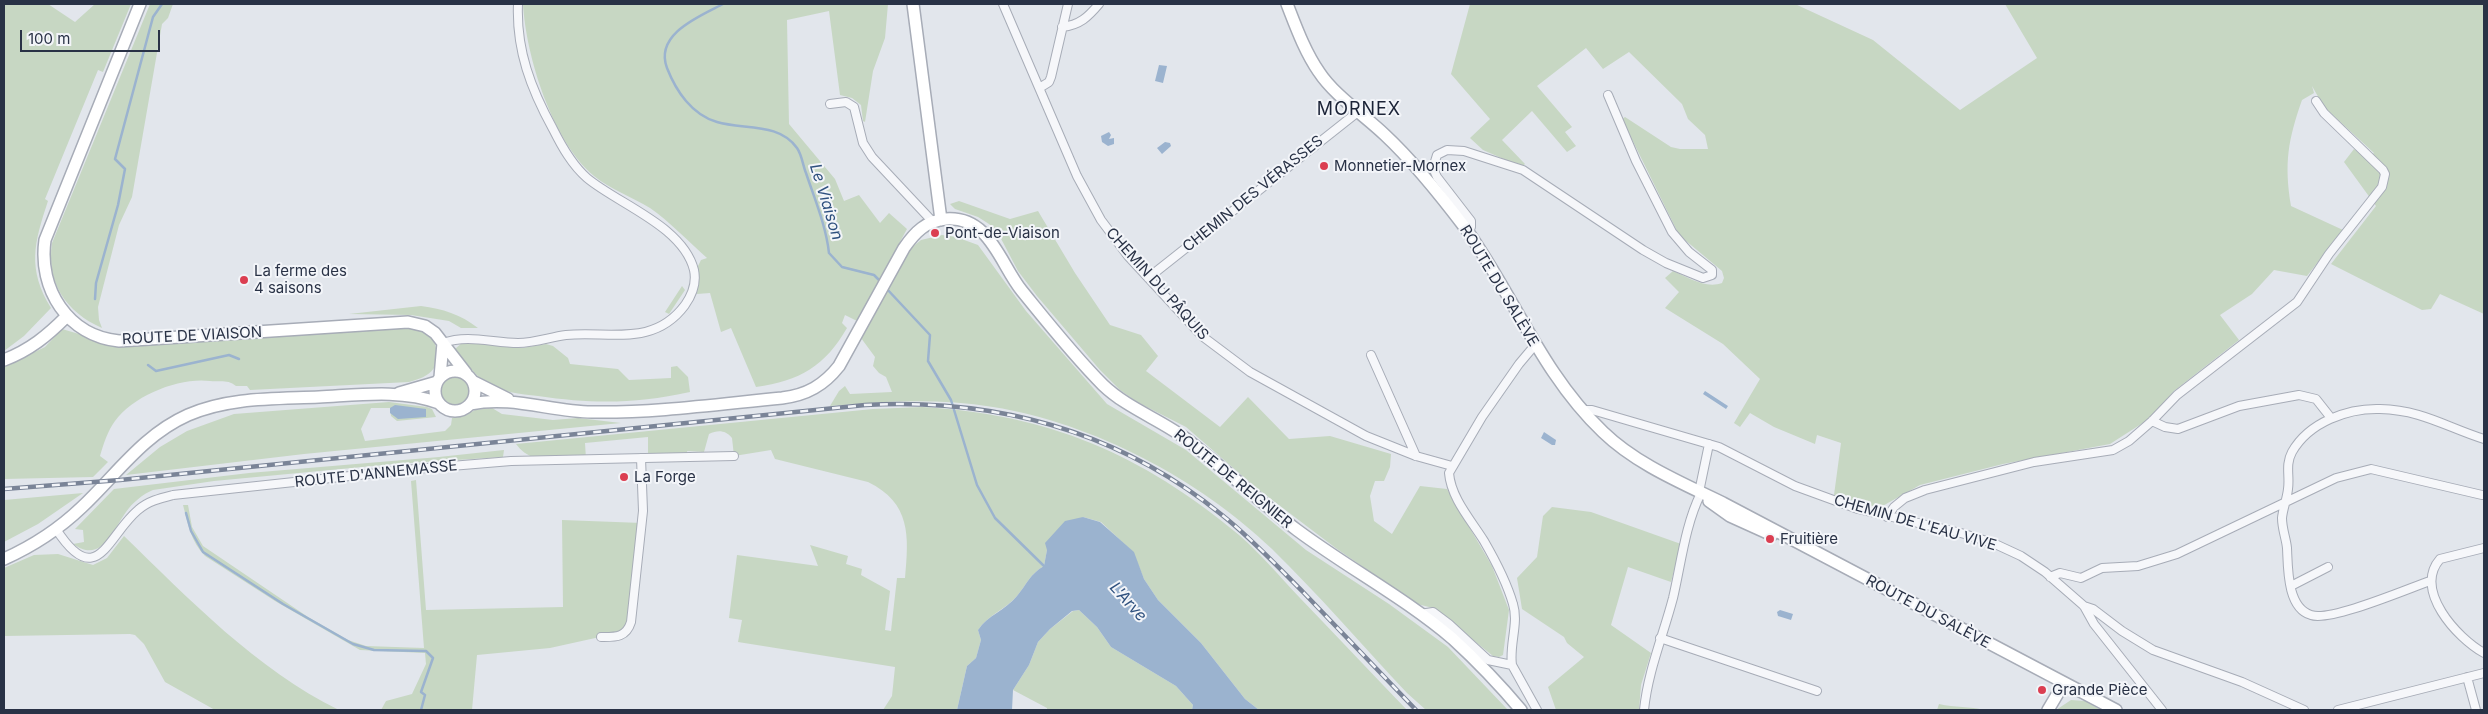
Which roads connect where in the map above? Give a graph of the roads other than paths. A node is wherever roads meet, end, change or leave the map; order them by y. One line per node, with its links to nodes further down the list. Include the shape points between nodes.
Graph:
1 (140, 4): 17 (main road, ROUTE DE VIAISON, via 45,240 45,275 54,298)
2 (518, 4): 18 (street, via 520,47 528,77 569,158 587,178 638,211 680,246 694,270 694,287 691,297 675,317 664,326 646,332 566,335 518,343 461,338)
3 (913, 4): 14 (main road)
4 (1003, 4): 9 (street, CHEMIN DU PÂQUIS)
5 (1068, 4): 8 (street)
6 (1099, 4): 8 (street, via 1074,26)
7 (1287, 4): 13 (main road, ROUTE DU SALÈVE, via 1320,74)
8 (1062, 27): 9 (street, via 1052,77)
9 (1041, 87): 16 (street, CHEMIN DU PÂQUIS, via 1088,197 1114,239)
10 (1608, 95): 15 (street, via 1667,224 1680,244 1712,270 1712,275 1703,278 1658,259 1523,170 1464,151 1446,150 1437,155 1433,168 1471,221)
11 (2316, 100): 31 (street, via 2324,113 2383,170 2382,187 2329,254 2297,302 2177,395)
12 (830, 104): 14 (street, via 846,102 854,107 860,134 869,153)
13 (1358, 111): 15 (main road, ROUTE DU SALÈVE, via 1409,159); 16 (street, CHEMIN DES VÉRASSES)
14 (937, 221): 27 (main road, via 920,229 904,248 839,366 825,382 796,396 611,412 570,411); 50 (main road, ROUTE DE REIGNIER, via 962,220 986,234 1019,286 1113,394 1188,441 1298,531)
15 (1467, 231): 19 (main road, ROUTE DU SALÈVE)
16 (1148, 278): 35 (street, CHEMIN DU PÂQUIS, via 1202,336 1239,364 1366,436)
17 (67, 316): 18 (main road, ROUTE DE VIAISON, via 89,333 119,341 408,322 425,326); 21 (main road, via 42,341)
18 (443, 343): 22 (main road, ROUTE DE VIAISON); 23 (main road)
19 (1535, 345): 29 (main road, ROUTE DU SALÈVE); 37 (street)
20 (1371, 356): 35 (street)
21 (4, 360)
22 (466, 373): 23 (main road, via 452,370); 24 (main road)
23 (438, 380): 25 (main road); 26 (main road, via 435,393)
24 (474, 382): 27 (main road); 28 (main road, via 475,394)
25 (397, 394): 26 (main road); 42 (main road, via 228,402 188,415 165,427 142,445)
26 (439, 403): 28 (main road, via 455,411)
27 (519, 403): 28 (main road)
28 (470, 404)
29 (1582, 410): 33 (street, CHEMIN DE L'EAU VIVE, via 1592,410); 38 (main road, ROUTE DU SALÈVE, via 1604,434 1627,452)
30 (2331, 418): 31 (street, via 2316,399 2299,395 2240,406 2178,429); 32 (street, via 2370,409 2420,413); 40 (street, via 2308,434 2293,450 2287,468)
31 (2152, 422): 41 (street, via 2113,450 2034,462 1925,490 1905,498)
32 (2484, 439)
33 (1709, 444): 38 (street); 41 (street, CHEMIN DE L'EAU VIVE, via 1802,489)
34 (734, 456): 36 (street, ROUTE D'ANNEMASSE)
35 (1416, 456): 37 (street, CHEMIN DU PÂQUIS)
36 (641, 458): 42 (street, ROUTE D'ANNEMASSE, via 511,461 174,495 139,509 101,554 90,557 73,552); 51 (street, via 643,511 631,622 627,632 621,636)
37 (1452, 466): 54 (street, via 1449,473 1455,493 1484,542 1513,603)
38 (1700, 493): 52 (street); 57 (main road, ROUTE DU SALÈVE, via 1724,513 1793,541)
39 (2482, 495): 40 (street, via 2365,469 2336,478)
40 (2285, 503): 46 (street, via 2185,550 2144,564 2102,568 2084,578 2056,572); 48 (street, via 2282,527)
41 (1887, 517): 46 (street, CHEMIN DE L'EAU VIVE, via 1993,543 2021,556)
42 (56, 530): 44 (main road)
43 (2484, 548): 47 (street, via 2440,559)
44 (4, 559)
45 (2328, 567): 48 (street)
46 (2050, 577): 49 (street, CHEMIN DE L'EAU VIVE)
47 (2430, 581): 48 (street, via 2322,617 2300,609); 53 (street, via 2443,613 2468,641)
48 (2291, 586)
49 (2084, 606): 64 (street, CHEMIN DE L'EAU VIVE, via 2094,624); 65 (street, via 2153,650 2242,682)
50 (1420, 614): 54 (street, via 1432,612 1488,660); 59 (main road, ROUTE DE REIGNIER, via 1474,659)
51 (601, 637)
52 (1660, 638): 58 (street); 61 (street, via 1647,684)
53 (2484, 653)
54 (1512, 665): 60 (street)
55 (2484, 673): 56 (street)
56 (2467, 677): 66 (street); 67 (street)
57 (2064, 683): 62 (main road); 63 (main road, ROUTE DU SALÈVE)
58 (1817, 691)
59 (1521, 710)
60 (1537, 710)
61 (1644, 710)
62 (2048, 710)
63 (2116, 710)
64 (2162, 710)
65 (2304, 710)
66 (2338, 710)
67 (2476, 710)

